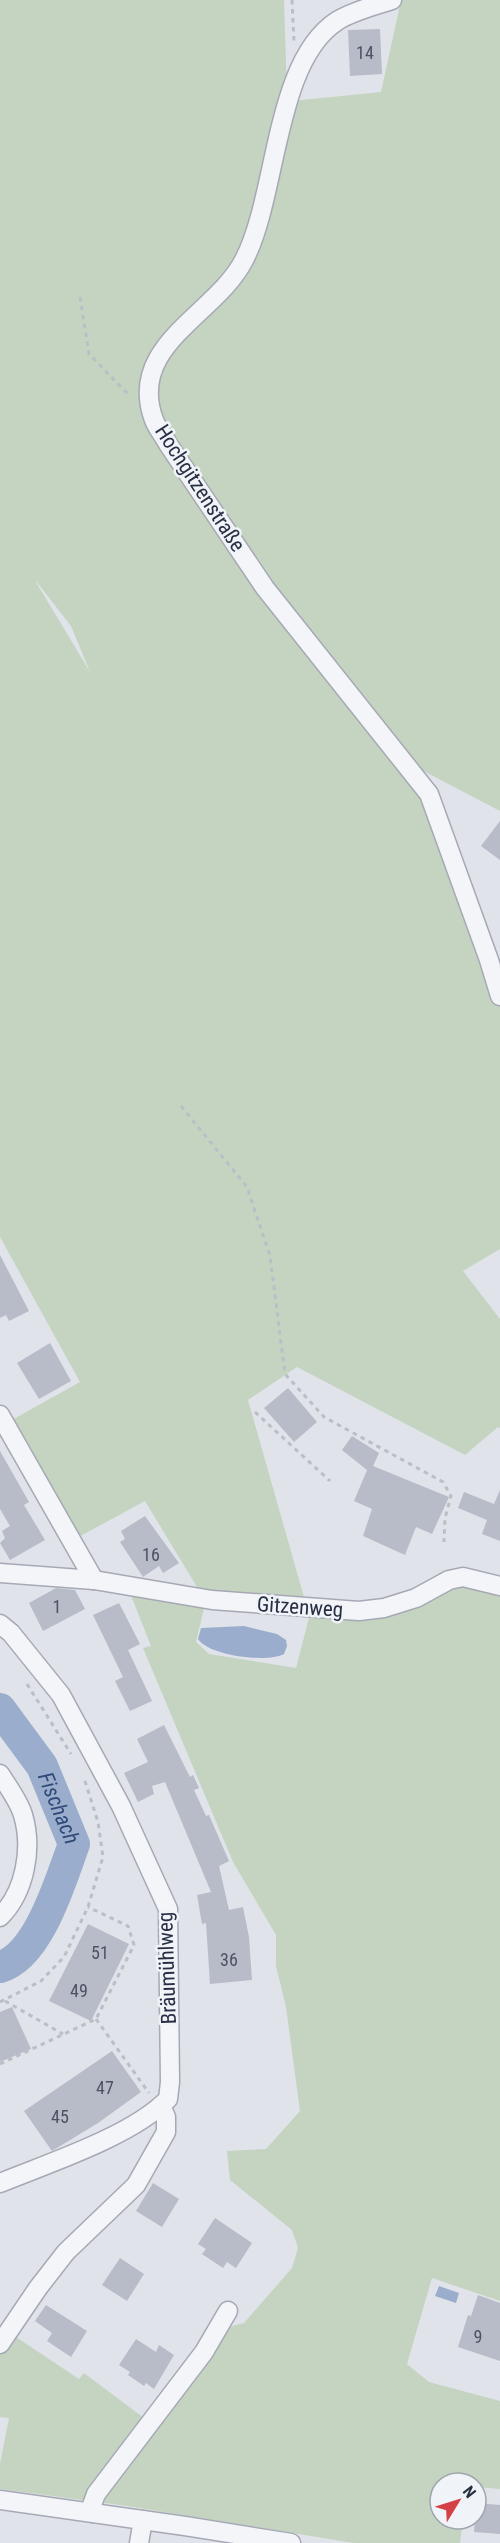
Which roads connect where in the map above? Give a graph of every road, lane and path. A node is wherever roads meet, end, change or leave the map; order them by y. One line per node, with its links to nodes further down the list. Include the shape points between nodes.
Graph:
1 (292, 0): 3 (path)
2 (392, 0): 5 (street, Hochgitzenstraße, via 337,21 310,51 296,77 262,212 245,259 221,292 165,345 157,358 149,388)
3 (294, 44)
4 (80, 297): 5 (path, via 89,354)
5 (154, 421): 6 (street, Hochgitzenstraße, via 265,588 429,794)
6 (500, 996)
7 (181, 1106): 11 (path, via 247,1187 270,1256 285,1374 324,1417 443,1482 451,1496)
8 (255, 1412): 10 (path)
9 (0, 1415): 13 (street)
10 (330, 1481)
11 (444, 1542)
12 (0, 1573): 13 (street, Gitzenweg)
13 (94, 1580): 14 (street, Gitzenweg, via 212,1600 359,1611 416,1598 463,1577)
14 (500, 1586)
15 (0, 1624): 27 (street, Bräumühlweg, via 61,1695 121,1806 168,1909 170,2082 168,2099)
16 (24, 1679): 17 (path)
17 (71, 1755)
18 (0, 1774): 21 (street, via 23,1814 27,1832 20,1887)
19 (83, 1775): 20 (path, via 98,1822 103,1857)
20 (88, 1907): 22 (path, via 64,1957 40,1982); 24 (path, via 128,1926 134,1945)
21 (0, 1917)
22 (6, 2001): 23 (path); 25 (path)
23 (0, 2002)
24 (96, 2019): 25 (path); 27 (path)
25 (63, 2034): 26 (path)
26 (0, 2064)
27 (161, 2106): 28 (street, via 94,2145); 30 (street, via 166,2132 136,2185 66,2252)
28 (0, 2183)
29 (228, 2311): 32 (street, via 204,2352 96,2494)
30 (0, 2344)
31 (0, 2500): 32 (street)
32 (93, 2513): 33 (street)
33 (143, 2520): 34 (street); 35 (street)
34 (280, 2542)
35 (139, 2543)

